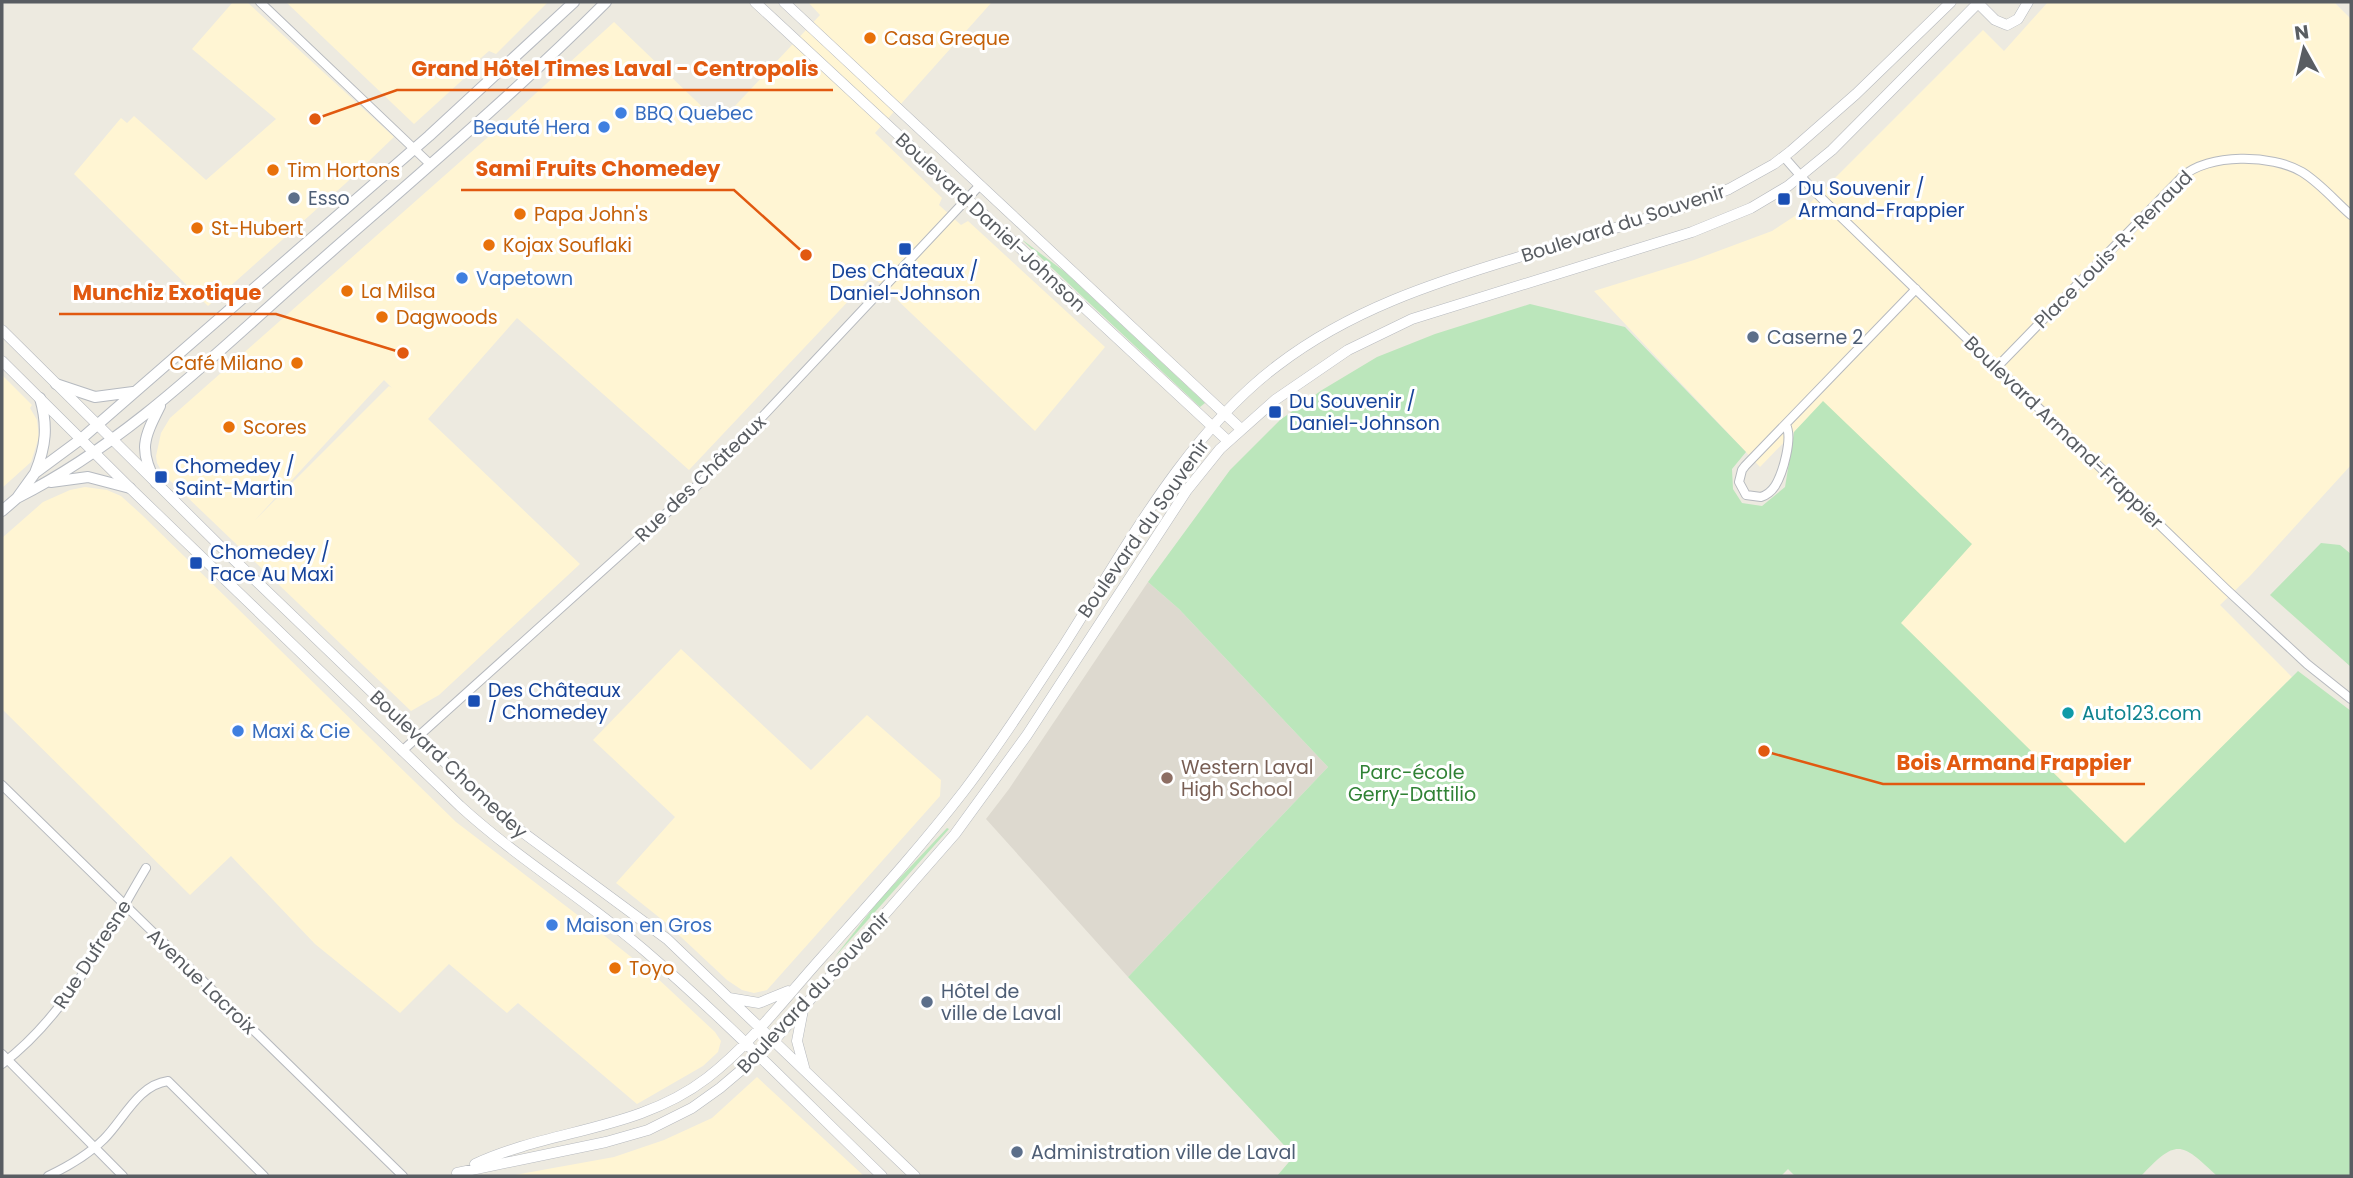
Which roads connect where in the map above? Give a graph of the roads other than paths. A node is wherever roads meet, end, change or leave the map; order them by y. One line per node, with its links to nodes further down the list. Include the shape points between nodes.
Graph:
1 (260, 2): 9 (street)
2 (574, 2): 9 (main road)
3 (607, 2): 11 (main road)
4 (755, 2): 14 (street, Boulevard Daniel-Johnson)
5 (784, 2): 13 (street, Boulevard Daniel-Johnson)
6 (1951, 2): 10 (street, Boulevard du Souvenir)
7 (1978, 2): 8 (street, via 1995,20 2007,25 2018,19); 12 (street, Boulevard du Souvenir)
8 (2028, 2)
9 (414, 149): 11 (street); 21 (main road)
10 (1784, 157): 12 (street, Boulevard Armand-Frappier); 24 (street, Boulevard du Souvenir, via 1694,204 1439,282 1372,308 1291,355)
11 (430, 164): 23 (main road)
12 (1800, 177): 16 (street, Boulevard Armand-Frappier); 28 (street, Boulevard du Souvenir, via 1718,223 1384,331 1310,374)
13 (980, 185): 14 (street, Rue des Châteaux); 24 (street, Boulevard Daniel-Johnson)
14 (967, 199): 27 (street, Boulevard Daniel-Johnson); 40 (street, Rue des Châteaux, via 701,482)
15 (2351, 215): 19 (street, Place Louis-R.-Renaud, via 2292,167 2256,160 2201,164 2182,177)
16 (1916, 289): 19 (street, Boulevard Armand-Frappier); 26 (street)
17 (2, 330): 20 (street, Boulevard Chomedey)
18 (2, 361): 22 (street, Boulevard Chomedey)
19 (1997, 367): 39 (street, Boulevard Armand-Frappier, via 2226,589)
20 (57, 384): 21 (main road, via 95,397); 25 (street, Boulevard Chomedey)
21 (136, 392): 25 (main road)
22 (40, 398): 29 (street, Boulevard Chomedey); 33 (main road, via 46,437)
23 (163, 401): 30 (main road); 35 (main road, via 144,449)
24 (1226, 414): 27 (street, Boulevard du Souvenir); 28 (street, Boulevard Daniel-Johnson)
25 (97, 425): 29 (main road); 30 (street, Boulevard Chomedey)
26 (1786, 425): 26 (street, via 1742,470 1740,487 1746,495 1761,497 1775,486 1789,442)
27 (1213, 428): 31 (street, Boulevard Daniel-Johnson); 45 (street, Boulevard du Souvenir, via 1157,500 967,788)
28 (1241, 429): 31 (street, Boulevard du Souvenir)
29 (80, 439): 32 (street, Boulevard Chomedey); 33 (main road)
30 (112, 439): 32 (main road); 35 (street, Boulevard Chomedey)
31 (1228, 441): 47 (street, Boulevard du Souvenir, via 1182,496 1027,734 955,834)
32 (94, 452): 34 (main road); 36 (street, Boulevard Chomedey)
33 (35, 473): 37 (main road)
34 (45, 483): 36 (main road, via 88,478); 37 (main road)
35 (156, 483): 40 (street, Boulevard Chomedey)
36 (130, 488): 41 (street, Boulevard Chomedey)
37 (17, 498): 38 (main road)
38 (2, 511)
39 (2351, 699)
40 (417, 736): 41 (street, Rue des Châteaux); 46 (street, Boulevard Chomedey, via 510,824 655,929)
41 (402, 751): 50 (street, Boulevard Chomedey, via 498,840 642,948)
42 (2, 785): 44 (street, Avenue Lacroix)
43 (146, 868): 44 (street, Rue Dufresne)
44 (124, 905): 52 (street, Rue Dufresne, via 72,991 23,1049); 59 (street, Avenue Lacroix)
45 (795, 988): 46 (street, via 759,1003); 48 (street, Boulevard du Souvenir)
46 (729, 998): 48 (street, Boulevard Chomedey)
47 (804, 1007): 49 (street, Boulevard du Souvenir); 53 (street, via 797,1041)
48 (760, 1027): 49 (street, Boulevard Chomedey); 50 (street, Boulevard du Souvenir)
49 (774, 1040): 51 (street, Boulevard du Souvenir); 53 (street, Boulevard Chomedey)
50 (745, 1043): 51 (street, Boulevard Chomedey); 55 (street, Boulevard du Souvenir, via 707,1079 659,1107 506,1151)
51 (757, 1055): 55 (street, Boulevard du Souvenir, via 712,1094 653,1128); 60 (street, Boulevard Chomedey)
52 (4, 1059): 54 (street)
53 (804, 1069): 61 (street, Boulevard Chomedey)
54 (93, 1147): 56 (street); 57 (street); 58 (street, via 140,1095 155,1083 169,1082)
55 (454, 1175)
56 (48, 1176)
57 (123, 1176)
58 (264, 1176)
59 (403, 1176)
60 (882, 1176)
61 (915, 1176)

